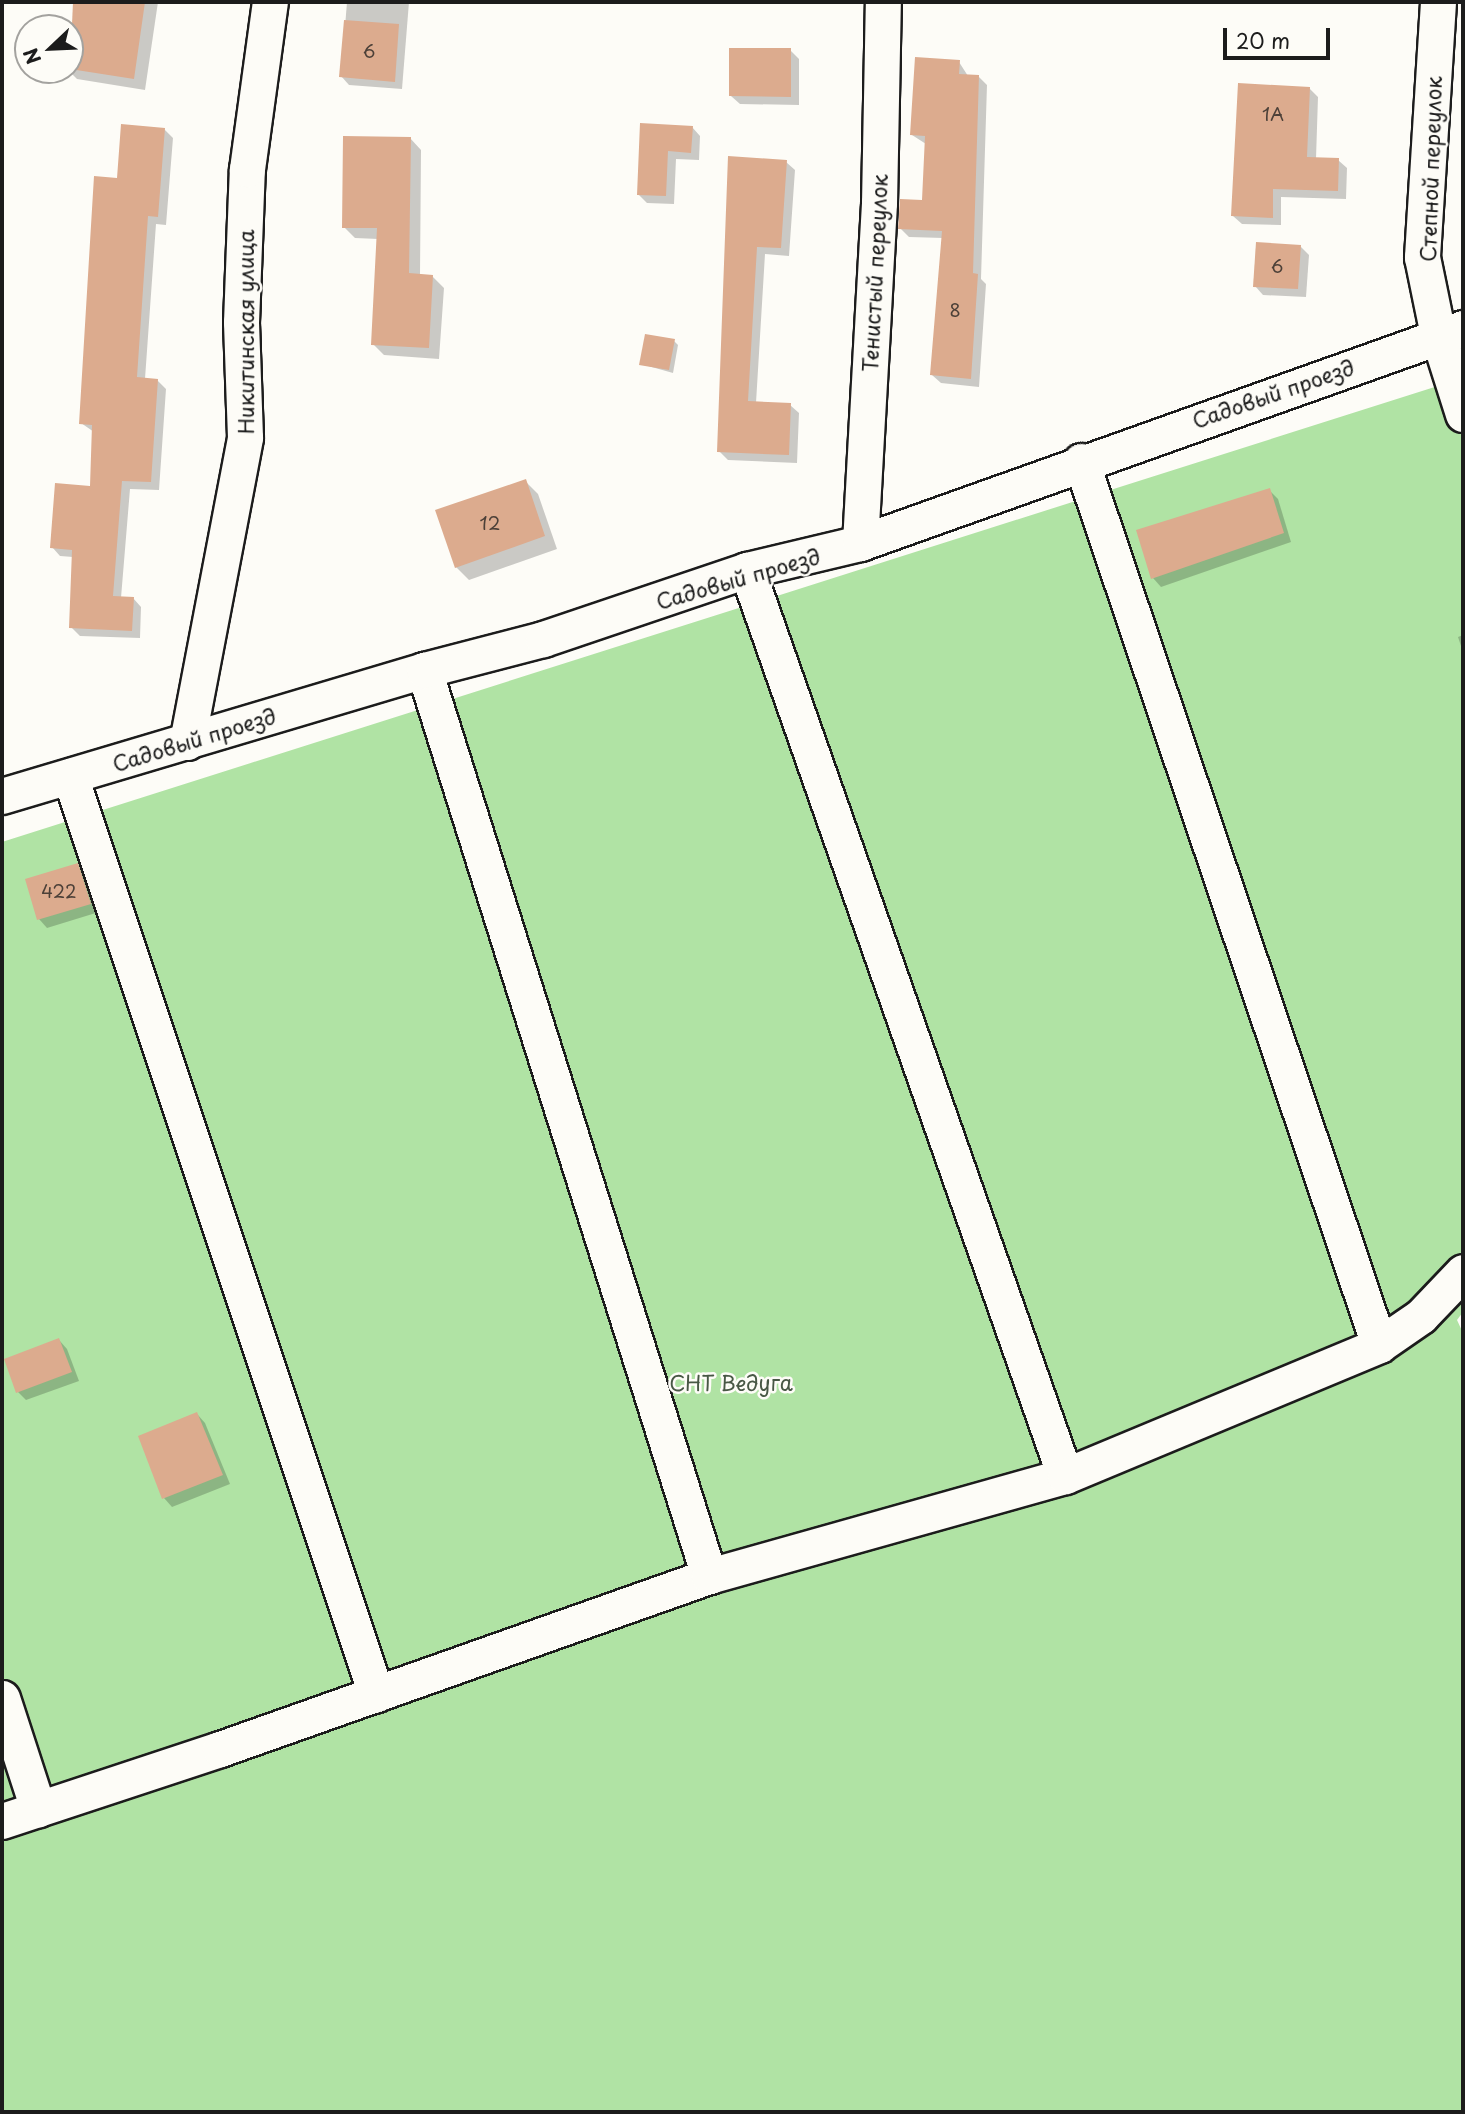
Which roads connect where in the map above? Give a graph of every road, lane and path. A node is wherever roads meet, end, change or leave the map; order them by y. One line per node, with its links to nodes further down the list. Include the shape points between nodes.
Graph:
1 (270, 2): 10 (street, Никитинская улица, via 247,169 241,322 246,437)
2 (883, 2): 7 (street, Тенистый переулок, via 878,203)
3 (1438, 2): 4 (street, Степной переулок, via 1422,257)
4 (1451, 331): 5 (street, Степной переулок); 6 (street, Садовый проезд)
5 (1463, 414)
6 (1081, 461): 7 (street, Садовый проезд); 14 (street)
7 (860, 543): 8 (street, Садовый проезд)
8 (747, 570): 9 (street, Садовый проезд, via 543,639); 15 (street)
9 (425, 670): 10 (street, Садовый проезд); 16 (street)
10 (187, 742): 11 (street, Садовый проезд)
11 (70, 776): 12 (street, Садовый проезд); 17 (street)
12 (2, 796)
13 (1463, 1272): 14 (street, via 1421,1316)
14 (1379, 1345): 15 (street)
15 (1065, 1476): 16 (street)
16 (709, 1576): 17 (street)
17 (376, 1694): 19 (street)
18 (2, 1698): 19 (street)
19 (38, 1809): 20 (street)
20 (2, 1821)

